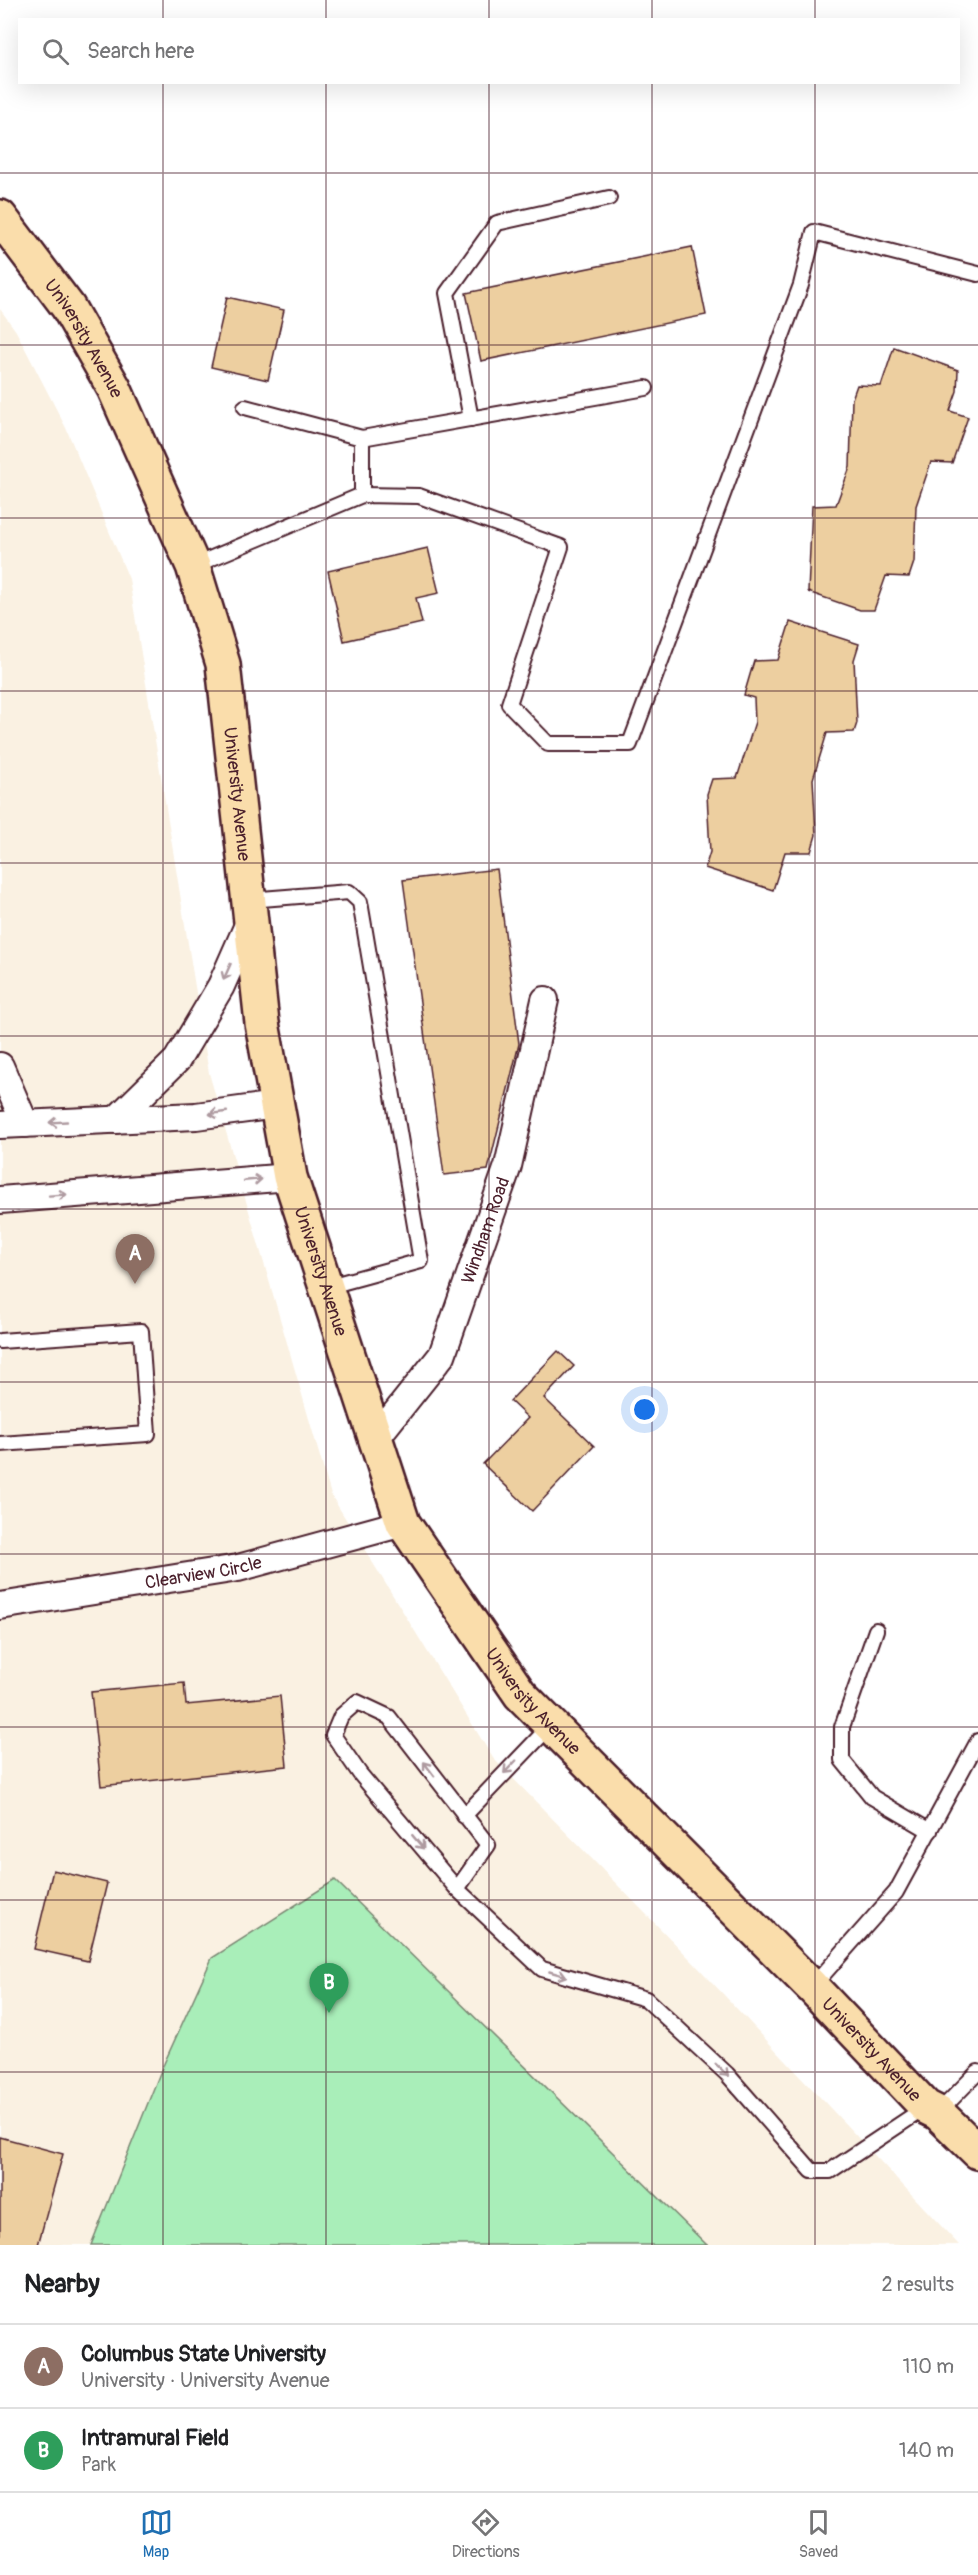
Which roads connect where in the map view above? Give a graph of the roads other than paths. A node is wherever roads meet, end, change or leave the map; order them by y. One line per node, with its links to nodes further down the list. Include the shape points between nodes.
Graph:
1 (609, 198): 6 (lane, via 496,223 447,293)
2 (0, 217): 9 (main road, University Avenue, via 68,307 114,388)
3 (978, 274): 8 (lane, via 814,232 801,285 630,744 548,744 509,704 561,547 419,496)
4 (646, 388): 6 (lane)
5 (245, 406): 7 (lane)
6 (471, 419): 7 (lane)
7 (362, 438): 8 (lane)
8 (362, 495): 9 (lane)
9 (193, 566): 10 (main road, University Avenue, via 223,664)
10 (250, 909): 13 (main road, University Avenue, via 262,1023); 14 (street, one-way to 14, via 221,986 177,1060); 19 (lane, via 349,892 360,902 421,1261)
11 (545, 1000): 21 (street, Windham Road, via 508,1166 442,1354)
12 (0, 1066): 15 (street)
13 (276, 1105): 14 (street, one-way to 14, via 196,1116); 17 (main road, University Avenue)
14 (116, 1120): 15 (street, one-way to 15)
15 (25, 1124): 16 (street)
16 (0, 1125)
17 (290, 1177): 18 (street, one-way to 17); 19 (main road, University Avenue)
18 (0, 1200)
19 (326, 1287): 21 (main road, University Avenue)
20 (0, 1341): 22 (lane, via 141,1331 147,1434)
21 (376, 1438): 23 (main road, University Avenue)
22 (0, 1444)
23 (403, 1522): 24 (street, Clearview Circle, via 238,1568); 26 (main road, University Avenue, via 520,1694)
24 (0, 1606)
25 (876, 1630): 29 (lane, via 842,1727 842,1760 872,1797)
26 (551, 1725): 28 (lane, one-way to 28); 31 (main road, University Avenue)
27 (978, 1741): 29 (lane)
28 (464, 1816): 30 (lane, via 488,1845); 30 (lane, one-way to 30, via 389,1717 357,1702 341,1716 333,1735 360,1774)
29 (930, 1831): 31 (lane, via 896,1892)
30 (457, 1889): 33 (lane, one-way to 33, via 542,1969 646,2000 727,2074 812,2171 830,2171)
31 (812, 1987): 33 (main road, University Avenue)
32 (978, 2072): 33 (lane)
33 (932, 2110): 34 (main road, University Avenue)
34 (978, 2152)

